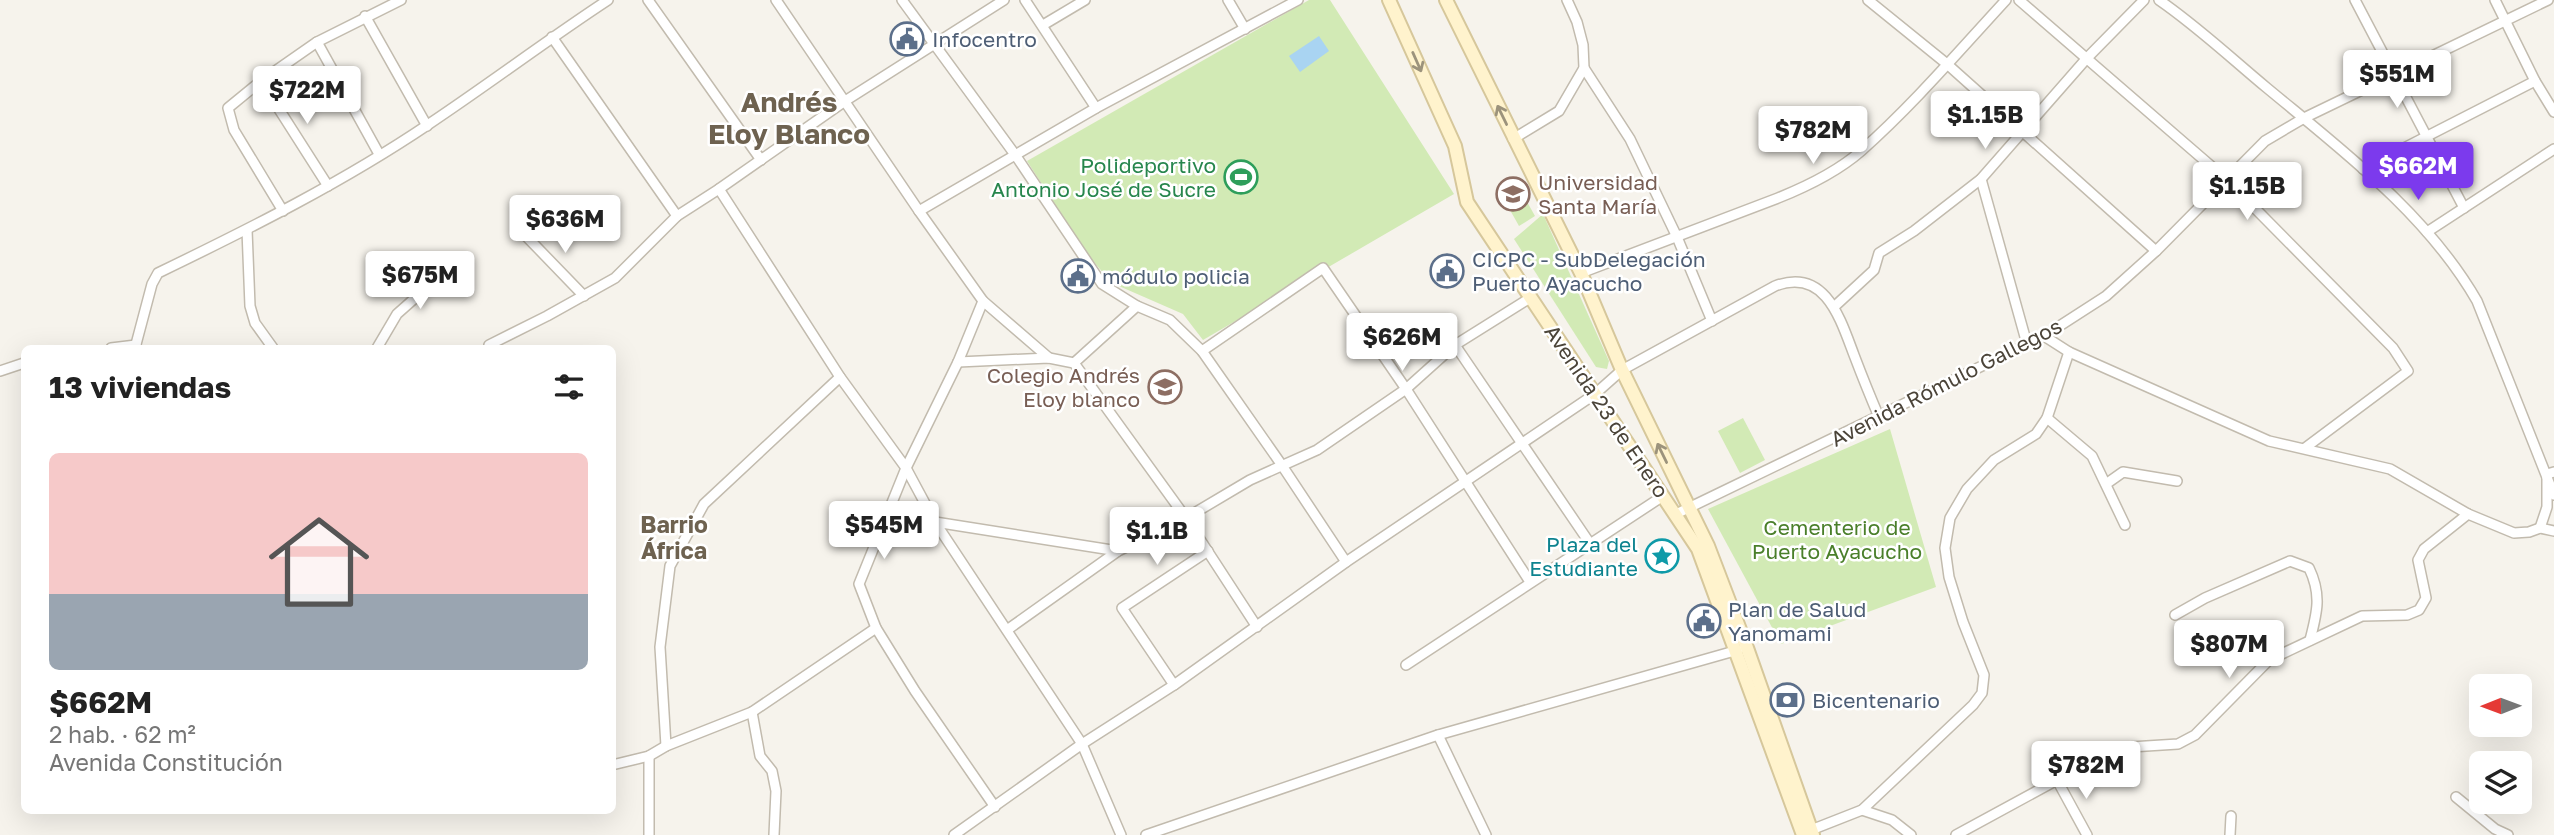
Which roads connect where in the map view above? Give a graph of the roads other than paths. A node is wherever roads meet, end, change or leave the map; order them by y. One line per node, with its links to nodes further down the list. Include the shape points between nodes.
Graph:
1 (401, 0): 22 (street)
2 (608, 0): 26 (street)
3 (648, 0): 46 (street)
4 (776, 0): 35 (street)
5 (902, 0): 28 (street)
6 (1004, 0): 28 (street)
7 (1025, 0): 24 (street)
8 (1085, 0): 24 (street)
9 (1228, 0): 25 (street)
10 (1298, 0): 25 (street)
11 (1389, 0): 64 (main road, Avenida 23 de Enero, one-way to 64, via 1455,146 1466,202)
12 (1446, 0): 42 (main road, Avenida 23 de Enero, one-way to 12)
13 (1868, 0): 30 (street)
14 (2006, 0): 30 (street)
15 (2020, 0): 29 (street)
16 (2144, 0): 29 (street)
17 (2159, 0): 38 (street)
18 (2495, 0): 23 (street)
19 (2548, 0): 23 (street, Avenida Rómulo Gallegos)
20 (1570, 1): 31 (street)
21 (2358, 1): 32 (street)
22 (365, 16): 27 (street); 39 (street)
23 (2505, 19): 32 (street, Avenida Rómulo Gallegos); 34 (street)
24 (1042, 25): 36 (street)
25 (1245, 29): 36 (street)
26 (552, 37): 39 (street); 55 (street)
27 (317, 42): 33 (street); 44 (street)
28 (933, 44): 35 (street); 45 (street)
29 (2087, 58): 40 (street); 49 (street)
30 (1947, 64): 40 (street); 59 (street, via 1860,152 1827,175)
31 (1584, 68): 42 (street, via 1559,111); 59 (street, via 1630,139)
32 (2394, 74): 38 (street, Avenida Rómulo Gallegos); 41 (street)
33 (261, 81): 50 (street); 54 (street, via 228,108 234,130)
34 (2535, 81): 37 (street); 41 (street)
35 (845, 101): 46 (street); 53 (street)
36 (1096, 108): 45 (street)
37 (2554, 111)
38 (2304, 118): 47 (street); 49 (street, Avenida Rómulo Gallegos, via 2265,141)
39 (427, 126): 44 (street)
40 (2022, 130): 48 (street); 60 (street)
41 (2427, 135): 47 (street); 52 (street)
42 (1513, 139): 62 (main road, Avenida 23 de Enero)
43 (2554, 149): 52 (street)
44 (379, 154): 50 (street)
45 (1016, 156): 53 (street); 66 (street, via 1102,284)
46 (761, 160): 51 (street)
47 (2363, 169): 57 (street)
48 (1981, 179): 67 (street, via 1879,253 1874,270); 70 (street)
49 (2226, 180): 60 (street, Avenida Rómulo Gallegos); 90 (street, via 2393,348 2408,371)
50 (328, 186): 54 (street)
51 (719, 189): 55 (street); 84 (street)
52 (2464, 208): 57 (street)
53 (919, 211): 65 (street)
54 (283, 212): 56 (street)
55 (677, 216): 63 (street, via 615,278)
56 (247, 230): 71 (street, via 158,273); 72 (street, via 250,306 255,323)
57 (2427, 232): 93 (street, via 2477,301)
58 (526, 235): 63 (street)
59 (1677, 237): 62 (street); 68 (street)
60 (2156, 251): 69 (street, Avenida Rómulo Gallegos, via 2106,296)
61 (450, 267): 73 (street, via 397,314)
62 (1581, 273): 82 (main road, Avenida 23 de Enero)
63 (584, 296): 74 (street)
64 (1530, 298): 75 (street); 86 (main road, Avenida 23 de Enero)
65 (983, 301): 78 (street); 79 (street)
66 (1137, 306): 76 (street, via 1170,320); 80 (street)
67 (1835, 306): 68 (street, via 1809,284 1788,281); 87 (street)
68 (1712, 321): 82 (street)
69 (2044, 336): 70 (street, Avenida Rómulo Gallegos); 77 (street)
70 (2027, 344): 87 (street, Avenida Rómulo Gallegos)
71 (136, 345)
72 (271, 345)
73 (379, 345)
74 (489, 345)
75 (1455, 345): 85 (street); 89 (street)
76 (1202, 351): 85 (street, via 1323,268); 91 (street)
77 (2069, 352): 88 (street); 90 (street, via 2269,440)
78 (1049, 358): 79 (street); 80 (street)
79 (957, 362): 92 (street)
80 (1074, 363): 102 (street)
81 (21, 364): 83 (street)
82 (1622, 370): 86 (street); 99 (main road, Avenida 23 de Enero, one-way to 82)
83 (0, 371)
84 (840, 377): 92 (street); 123 (street, via 704,504 670,566 660,647)
85 (1406, 389): 91 (street, via 1317,450); 95 (street)
86 (1595, 394): 89 (street); 98 (main road, Avenida 23 de Enero)
87 (1879, 417): 99 (street, Avenida Rómulo Gallegos)
88 (2048, 418): 96 (street, via 2092,456); 129 (street, via 2036,433 1994,460 1967,489 1950,518 1945,548 1949,577 1984,675 1982,692)
89 (1522, 441): 95 (street); 107 (street)
90 (2305, 448): 101 (street, via 2390,469)
91 (1282, 464): 102 (street); 110 (street)
92 (906, 468): 103 (street); 114 (street, via 859,584)
93 (2550, 473): 97 (street); 105 (street)
94 (2176, 481): 96 (street, via 2123,472)
95 (1464, 483): 110 (street); 111 (street)
96 (2106, 484): 104 (street)
97 (2554, 495)
98 (1663, 496): 100 (main road, Avenida 23 de Enero); 107 (street)
99 (1689, 508): 100 (street, Avenida Rómulo Gallegos); 117 (main road, Avenida 23 de Enero, via 1708,546)
100 (1676, 514): 117 (main road, Avenida 23 de Enero, via 1698,549)
101 (2468, 514): 105 (street, via 2514,533); 116 (street, via 2424,549 2418,560 2426,598 2419,610 2407,615 2362,616)
102 (1186, 518): 108 (street); 109 (street)
103 (935, 522): 108 (street); 115 (street)
104 (2125, 525)
105 (2540, 528): 106 (street)
106 (2554, 531)
107 (1591, 545): 111 (street)
108 (1118, 551): 115 (street)
109 (1208, 551): 113 (street); 119 (street, via 1122,608)
110 (1346, 562): 113 (street)
111 (1530, 582): 118 (street)
112 (2175, 615): 116 (street, via 2290,561 2309,568 2318,585)
113 (1257, 627): 119 (street)
114 (876, 628): 120 (street); 128 (street)
115 (1007, 630): 122 (street)
116 (2310, 640): 126 (street, via 2269,660 2195,735 2178,744 2099,749)
117 (1742, 649): 121 (street); 131 (main road, Avenida 23 de Enero)
118 (1406, 665)
119 (1174, 685): 122 (street)
120 (752, 712): 123 (street); 133 (street, via 760,756 772,771 776,791)
121 (1438, 735): 136 (street); 137 (street)
122 (1082, 744): 128 (street); 135 (street)
123 (666, 746): 124 (street)
124 (649, 756): 125 (street); 132 (street)
125 (616, 764)
126 (2057, 780): 139 (street); 140 (street)
127 (2456, 797): 142 (street)
128 (995, 807): 134 (street)
129 (1861, 810): 131 (street); 138 (street, via 1892,820)
130 (2231, 816): 141 (street)
131 (1809, 833)
132 (649, 835)
133 (774, 835)
134 (954, 835)
135 (1121, 835)
136 (1146, 835)
137 (1486, 835)
138 (1911, 835)
139 (1956, 835)
140 (2087, 835)
141 (2230, 835)
142 (2508, 835)

